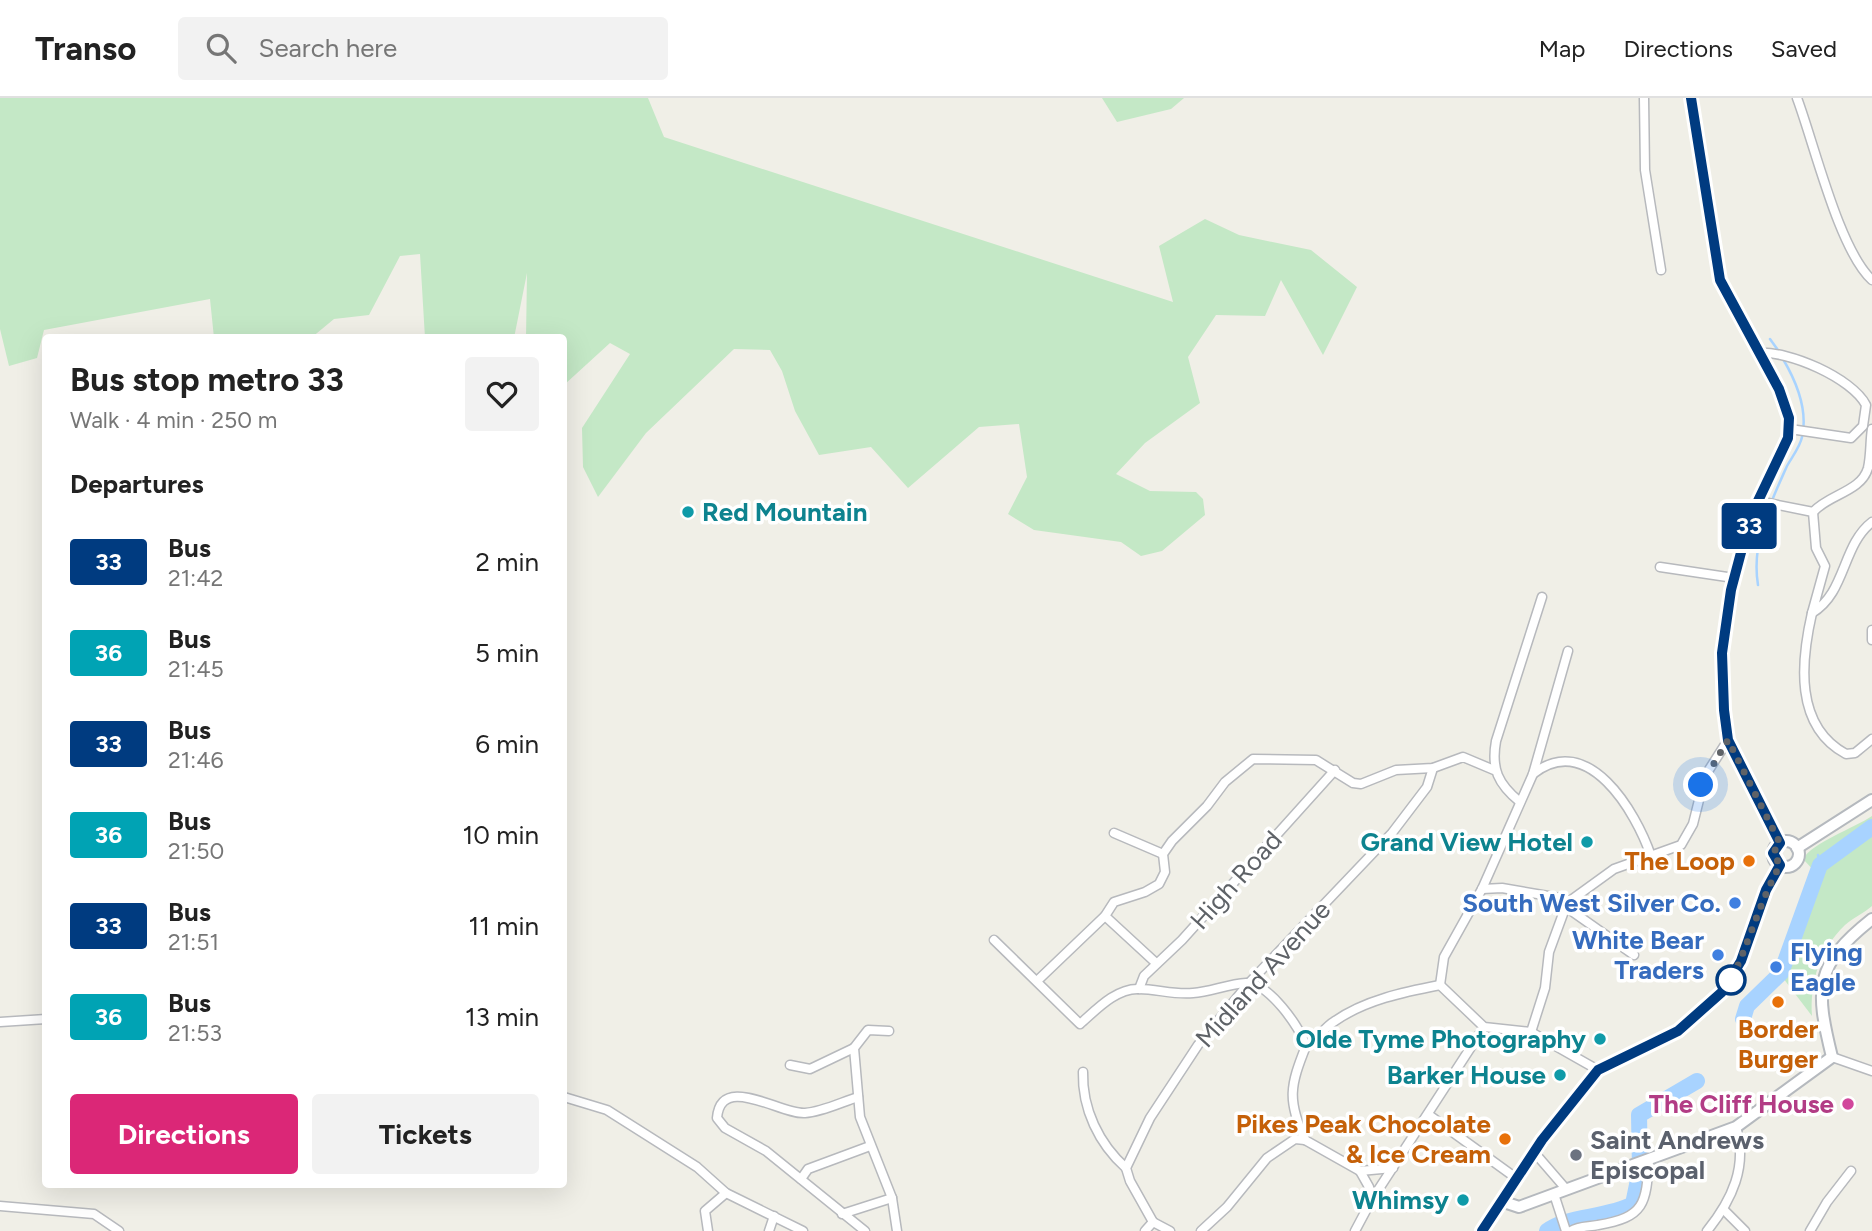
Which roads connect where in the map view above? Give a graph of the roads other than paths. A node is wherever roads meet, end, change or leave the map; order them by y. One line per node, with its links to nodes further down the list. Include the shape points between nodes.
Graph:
1 (1644, 98): 4 (street, via 1645,170)
2 (1691, 98): 6 (street, via 1720,280)
3 (1797, 98): 5 (street, via 1844,232)
4 (1661, 270)
5 (1872, 280)
6 (1758, 353): 7 (street); 7 (street, via 1787,355 1816,367 1866,405 1863,426 1851,438)
7 (1794, 429): 9 (street)
8 (1872, 429): 10 (street, via 1863,478)
9 (1762, 503): 10 (street); 13 (street)
10 (1813, 512): 15 (street, via 1816,548 1825,566)
11 (1872, 522): 15 (street, via 1860,536 1829,600)
12 (1660, 567): 13 (street)
13 (1734, 578): 20 (street, via 1722,653)
14 (1542, 597): 23 (street, via 1496,741)
15 (1812, 613): 19 (street, via 1803,663 1813,720 1846,754 1856,753)
16 (1872, 631): 17 (street)
17 (1872, 640)
18 (1569, 651): 24 (street)
19 (1872, 739)
20 (1728, 740): 28 (street); 31 (street, via 1701,785 1685,840 1677,848)
21 (1433, 768): 22 (street, via 1396,770 1361,784); 23 (street, via 1463,757); 41 (street, Midland Avenue, via 1427,787 1392,833)
22 (1335, 770): 30 (street, via 1307,758 1259,757 1225,782); 39 (street, High Road)
23 (1494, 770): 26 (street)
24 (1533, 774): 26 (street); 31 (street, via 1566,761 1598,775 1626,801)
25 (1872, 800): 29 (street)
26 (1520, 802): 33 (street)
27 (1114, 834): 30 (street)
28 (1780, 843): 29 (street, via 1788,841); 32 (street, via 1773,853)
29 (1797, 848): 32 (street, via 1795,863)
30 (1163, 854): 35 (street, via 1165,872 1159,884 1114,902)
31 (1651, 856): 34 (street, via 1614,869)
32 (1780, 865): 53 (street, via 1766,890 1741,961 1722,992 1678,1031)
33 (1482, 889): 34 (street, via 1532,892); 42 (street, via 1444,957)
34 (1567, 904): 38 (street); 48 (street, via 1549,952 1545,988)
35 (1105, 916): 39 (street); 40 (street)
36 (1872, 919): 51 (street, via 1840,945 1826,969 1822,1015)
37 (994, 940): 40 (street)
38 (1634, 955)
39 (1156, 963): 43 (street, High Road)
40 (1037, 981): 43 (street, via 1080,1024 1106,1001)
41 (1249, 983): 43 (street, via 1194,993); 49 (street, via 1264,990 1290,1017); 64 (street, Midland Avenue, via 1170,1085)
42 (1440, 985): 46 (street); 49 (street, via 1408,991 1351,1012)
43 (1139, 989)
44 (42, 1019): 45 (street)
45 (0, 1022)
46 (1484, 1027): 48 (street); 58 (street)
47 (889, 1031): 50 (street, via 868,1030)
48 (1531, 1032): 53 (street)
49 (1306, 1046): 60 (street, via 1291,1095)
50 (854, 1048): 52 (street, via 810,1069); 56 (street)
51 (1832, 1057): 54 (street); 59 (street)
52 (789, 1065)
53 (1598, 1070): 62 (street)
54 (1872, 1071)
55 (1083, 1072): 64 (street, via 1083,1090 1095,1128 1112,1156)
56 (858, 1097): 61 (street); 69 (street, via 804,1113 737,1095 718,1107 717,1118 725,1128 766,1151)
57 (567, 1098): 71 (street, via 607,1110 697,1167)
58 (1429, 1115): 65 (street); 68 (street)
59 (1735, 1127): 63 (street); 77 (street, via 1742,1146 1740,1171)
60 (1305, 1140): 66 (street); 90 (street, via 1295,1139 1267,1158 1227,1208)
61 (870, 1146): 69 (street, via 808,1169); 73 (street)
62 (1534, 1152): 68 (street); 70 (street)
63 (1647, 1161): 70 (street); 81 (street, via 1647,1194 1641,1208 1622,1220)
64 (1126, 1168): 80 (street)
65 (1393, 1168): 66 (street); 74 (street)
66 (1360, 1171): 74 (street)
67 (1851, 1171): 95 (street)
68 (1516, 1178): 75 (street)
69 (801, 1180): 78 (street)
70 (1566, 1189): 72 (street)
71 (726, 1194): 79 (street); 83 (street, via 705,1212)
72 (1554, 1194): 75 (street, via 1519,1207); 81 (street)
73 (892, 1198): 78 (street); 87 (street)
74 (1371, 1201): 91 (street)
75 (1501, 1201): 92 (street)
76 (0, 1206): 82 (street, via 85,1212)
77 (1724, 1210): 93 (street); 94 (street)
78 (842, 1214): 86 (street)
79 (774, 1216): 84 (street); 85 (street)
80 (1153, 1222): 88 (street); 89 (street)
81 (1566, 1227)
82 (119, 1231)
83 (709, 1231)
84 (769, 1231)
85 (803, 1231)
86 (865, 1231)
87 (897, 1231)
88 (1145, 1231)
89 (1170, 1231)
90 (1201, 1231)
91 (1355, 1231)
92 (1482, 1231)
93 (1707, 1231)
94 (1745, 1231)
95 (1810, 1231)

